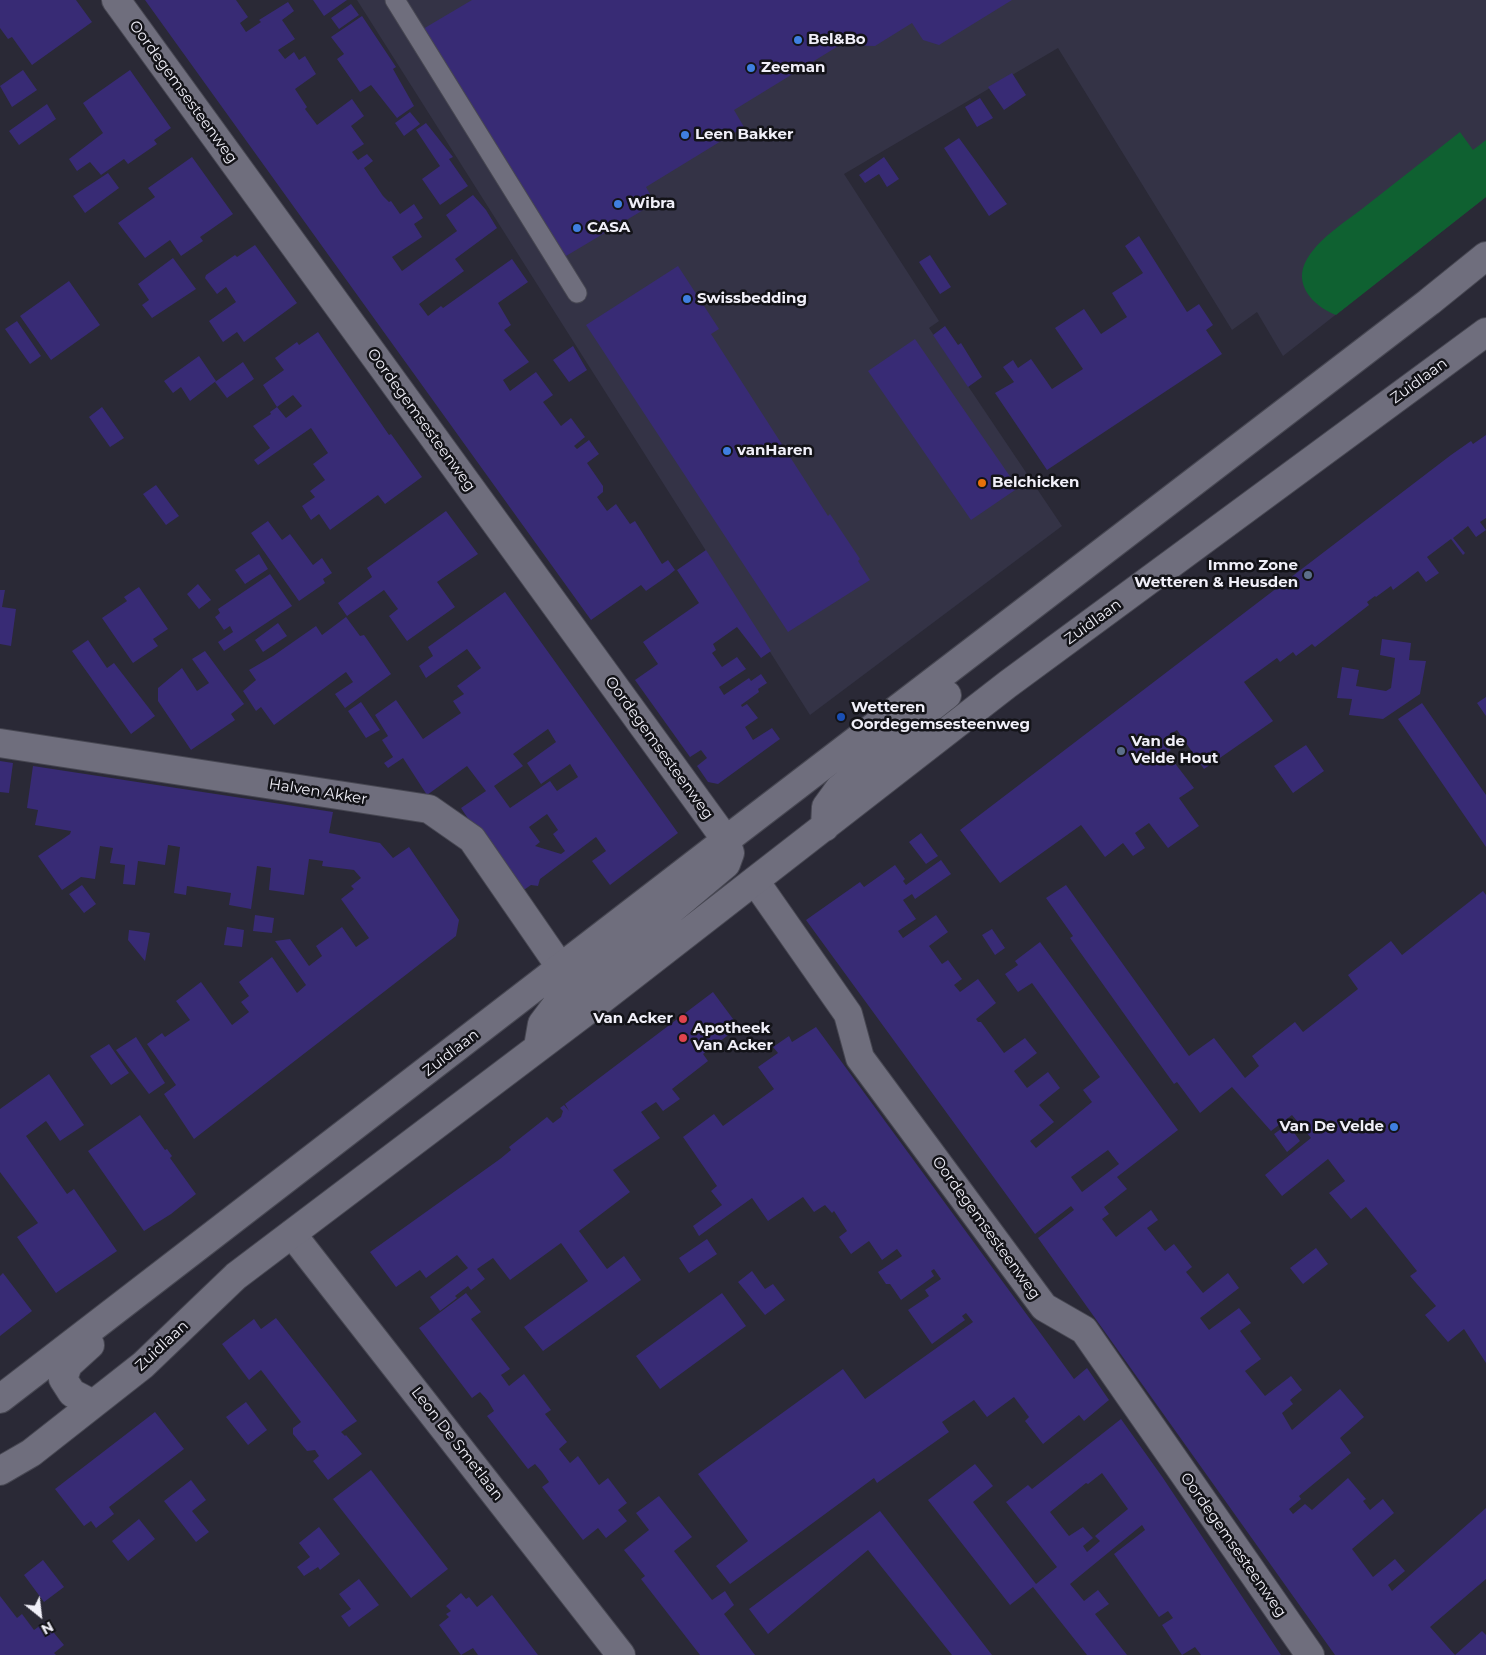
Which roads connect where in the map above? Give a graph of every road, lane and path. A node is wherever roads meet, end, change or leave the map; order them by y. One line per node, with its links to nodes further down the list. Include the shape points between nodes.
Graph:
1 (116, 0): 9 (main road, Oordegemsesteenweg)
2 (395, 0): 4 (lane)
3 (1486, 256): 6 (main road, Zuidlaan)
4 (577, 293)
5 (1486, 332): 8 (main road, Zuidlaan, via 1008,684)
6 (992, 638): 8 (main road, via 991,652 984,666 919,717 898,742 839,789 826,807); 9 (main road, Zuidlaan)
7 (0, 743): 11 (main road, Halven Akker, via 429,809 472,838)
8 (824, 827): 10 (main road, Zuidlaan)
9 (726, 840): 11 (main road, Zuidlaan); 12 (main road, via 730,853 726,864 640,939 558,1004 542,1024)
10 (755, 881): 12 (main road, Zuidlaan); 19 (main road, Oordegemsesteenweg, via 848,1014 860,1058 1044,1307 1084,1330)
11 (562, 968): 14 (main road, Zuidlaan)
12 (538, 1047): 13 (main road, Zuidlaan)
13 (292, 1234): 16 (main road, Zuidlaan, via 236,1276 143,1365); 18 (main road, Leon De Smetlaan)
14 (174, 1264): 15 (main road, Zuidlaan); 16 (main road, Zuidlaan, via 152,1298 81,1352 68,1366 64,1379 66,1387 78,1398)
15 (0, 1400)
16 (93, 1404): 17 (main road, Zuidlaan, via 31,1453)
17 (0, 1471)
18 (621, 1655)
19 (1310, 1655)

